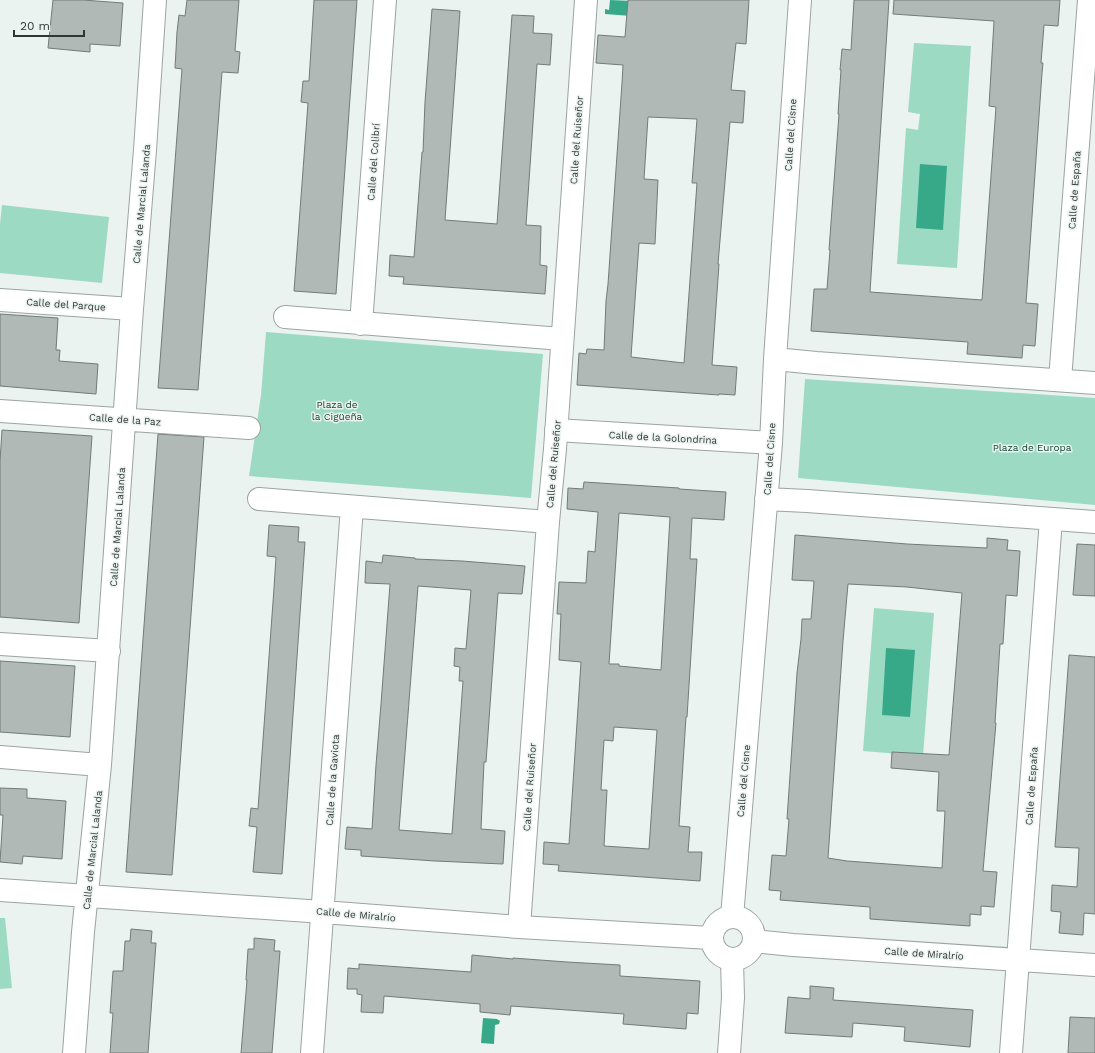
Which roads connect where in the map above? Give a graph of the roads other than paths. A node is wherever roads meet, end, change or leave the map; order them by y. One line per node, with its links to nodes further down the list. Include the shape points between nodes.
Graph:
1 (156, 0): 7 (street, Calle de Marcial Lalanda)
2 (385, 0): 9 (street, Calle del Colibrí)
3 (586, 0): 10 (street, Calle del Ruiseñor)
4 (800, 0): 11 (street, Calle del Cisne)
5 (1089, 0): 12 (street, Calle de España)
6 (0, 300): 7 (street, Calle del Parque)
7 (132, 309): 15 (street, Calle de Marcial Lalanda)
8 (285, 317): 9 (street)
9 (361, 324): 10 (street)
10 (562, 339): 17 (street, Calle del Ruiseñor)
11 (775, 359): 12 (street); 18 (street, Calle del Cisne)
12 (1060, 380): 13 (street)
13 (1095, 383)
14 (0, 411): 15 (street, Calle de la Paz)
15 (124, 419): 16 (street, Calle de la Paz); 26 (street, Calle de Marcial Lalanda)
16 (249, 428)
17 (556, 430): 18 (street, Calle de la Golondrina); 23 (street, Calle del Ruiseñor)
18 (771, 443): 20 (street, Calle del Cisne)
19 (259, 499): 21 (street)
20 (766, 499): 22 (street); 32 (street, Calle del Cisne)
21 (352, 507): 23 (street); 31 (street, Calle de la Gaviota)
22 (1051, 519): 24 (street); 37 (street, Calle de España)
23 (548, 522): 33 (street, Calle del Ruiseñor)
24 (1095, 522)
25 (0, 644): 26 (street)
26 (109, 651): 28 (street, Calle de Marcial Lalanda)
27 (0, 757): 28 (street)
28 (100, 765): 30 (street, Calle de Marcial Lalanda)
29 (0, 890): 30 (street, Calle de Miralrío)
30 (87, 896): 31 (street, Calle de Miralrío); 39 (street, Calle de Marcial Lalanda)
31 (323, 912): 33 (street, Calle de Miralrío); 40 (street, Calle de la Gaviota)
32 (732, 916): 34 (street, via 717,923); 35 (street, via 741,918 749,924)
33 (519, 927): 34 (street, Calle de Miralrío)
34 (711, 938): 36 (street, via 718,953)
35 (754, 941): 36 (street, via 746,954); 37 (street, Calle de Miralrío)
36 (732, 959): 41 (street, via 733,998)
37 (1019, 960): 38 (street, Calle de Miralrío); 42 (street, Calle de España)
38 (1095, 965)
39 (74, 1053)
40 (312, 1053)
41 (729, 1053)
42 (1011, 1053)

